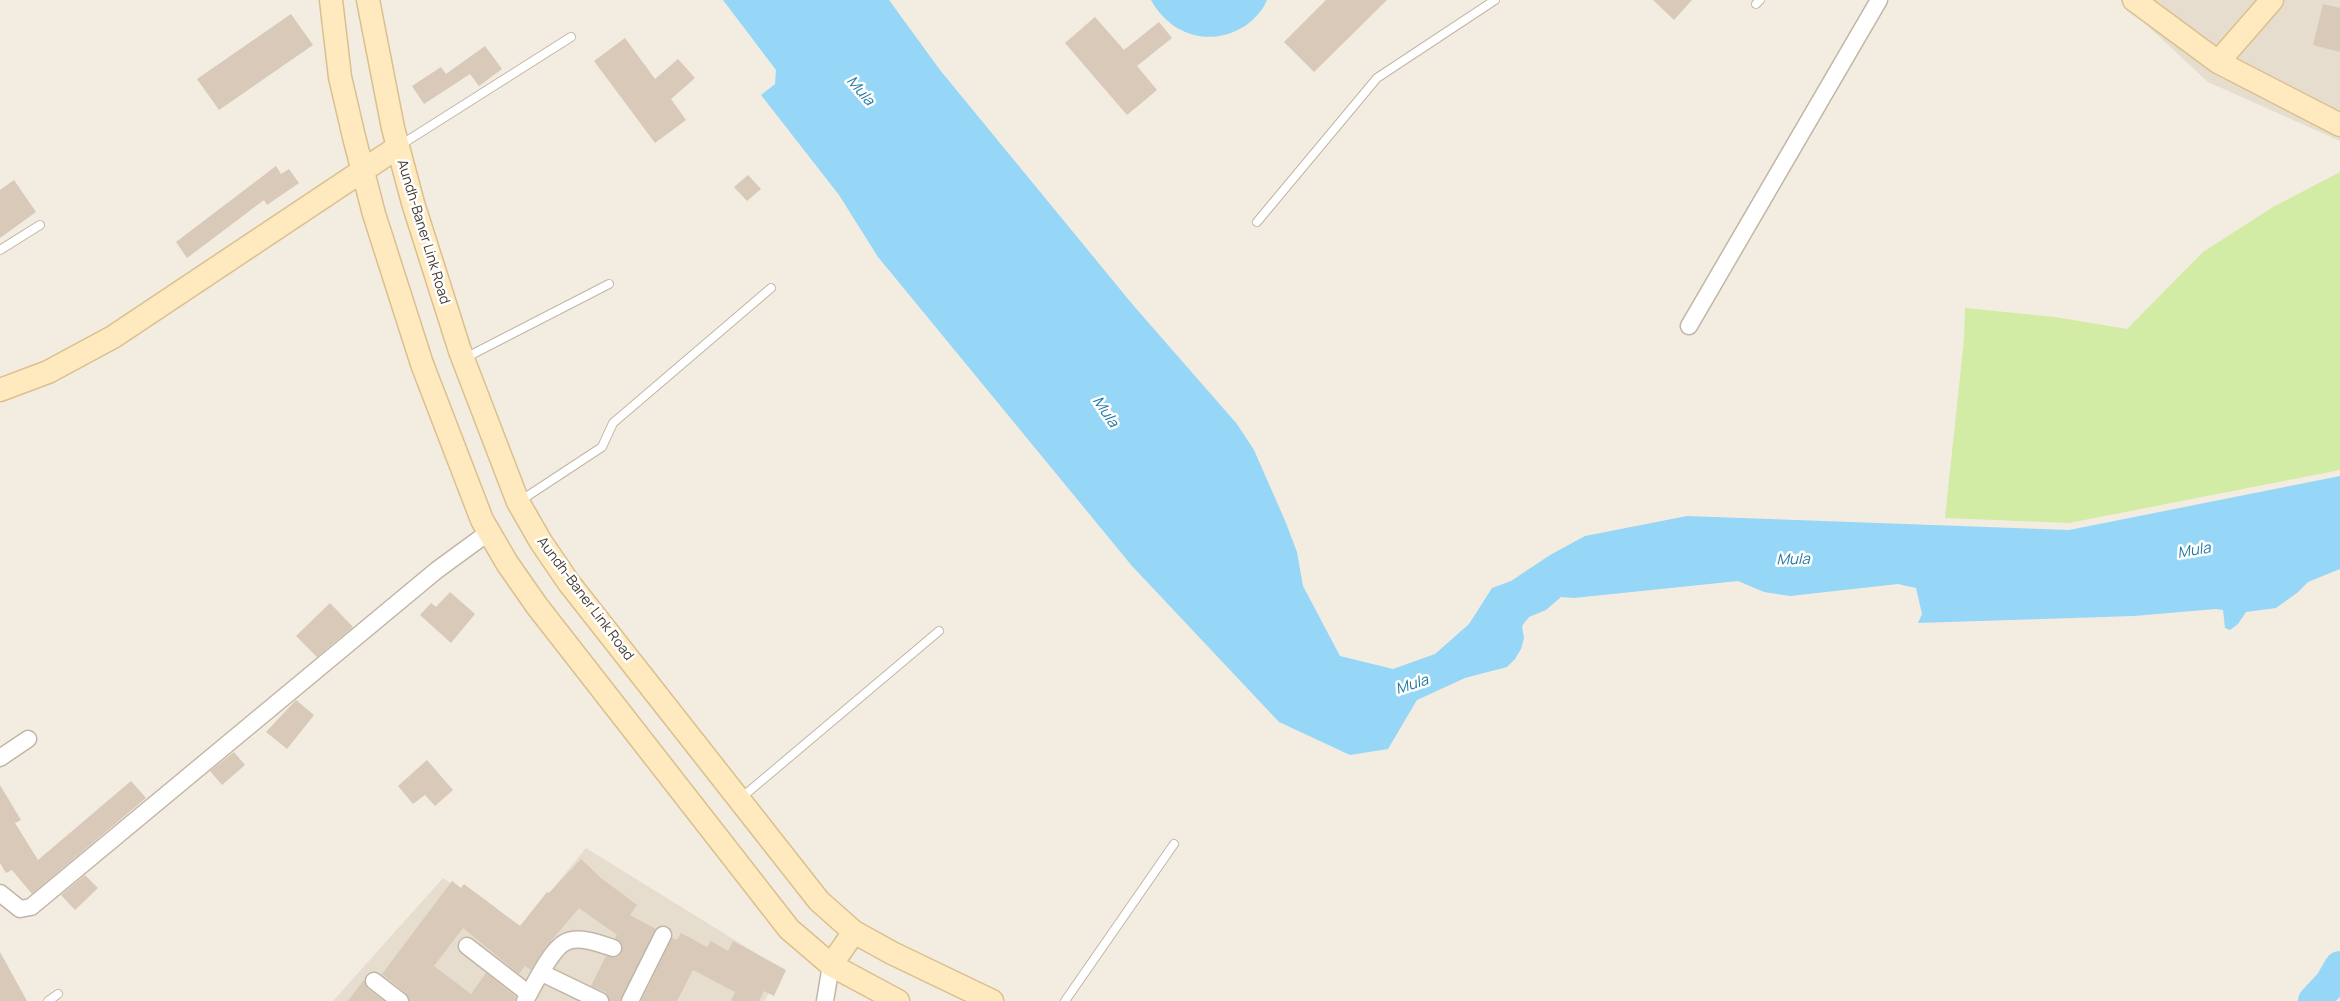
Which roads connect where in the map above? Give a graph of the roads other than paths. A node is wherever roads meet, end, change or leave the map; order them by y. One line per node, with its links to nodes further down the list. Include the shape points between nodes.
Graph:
1 (331, 0): 11 (main road, via 340,77)
2 (368, 0): 10 (main road, Aundh-Baner Link Road)
3 (1495, 0): 12 (lane, via 1377,78)
4 (1879, 0): 17 (street)
5 (2134, 0): 8 (main road)
6 (2272, 0): 8 (main road)
7 (572, 37): 10 (lane)
8 (2218, 62): 9 (main road)
9 (2340, 125)
10 (398, 147): 11 (main road); 18 (main road, Aundh-Baner Link Road)
11 (362, 170): 19 (main road, via 106,341 48,372); 21 (main road, via 422,364)
12 (1257, 222)
13 (40, 225): 14 (lane)
14 (0, 250)
15 (609, 284): 18 (lane)
16 (771, 288): 20 (lane, via 613,422 602,447)
17 (1689, 326)
18 (463, 359): 20 (main road, Aundh-Baner Link Road)
19 (0, 390)
20 (518, 502): 25 (main road, Aundh-Baner Link Road, via 541,542 570,582)
21 (489, 532): 27 (street, via 437,570 31,907 20,909); 32 (main road, via 537,606 789,929)
22 (939, 631): 25 (lane)
23 (28, 738): 24 (street)
24 (0, 758)
25 (740, 799): 28 (main road, Aundh-Baner Link Road, via 819,901)
26 (1174, 844): 44 (lane)
27 (0, 893)
28 (854, 932): 32 (main road); 43 (main road, Aundh-Baner Link Road)
29 (663, 935): 40 (street)
30 (467, 946): 36 (street)
31 (612, 948): 33 (street, via 584,940 564,942)
32 (831, 965): 41 (street); 42 (main road)
33 (542, 972): 36 (street); 39 (street)
34 (374, 981): 38 (street)
35 (58, 994): 37 (lane)
36 (527, 998)
37 (48, 1001)
38 (400, 1001)
39 (600, 1001)
40 (630, 1001)
41 (825, 1001)
42 (898, 1001)
43 (992, 1001)
44 (1065, 1001)

